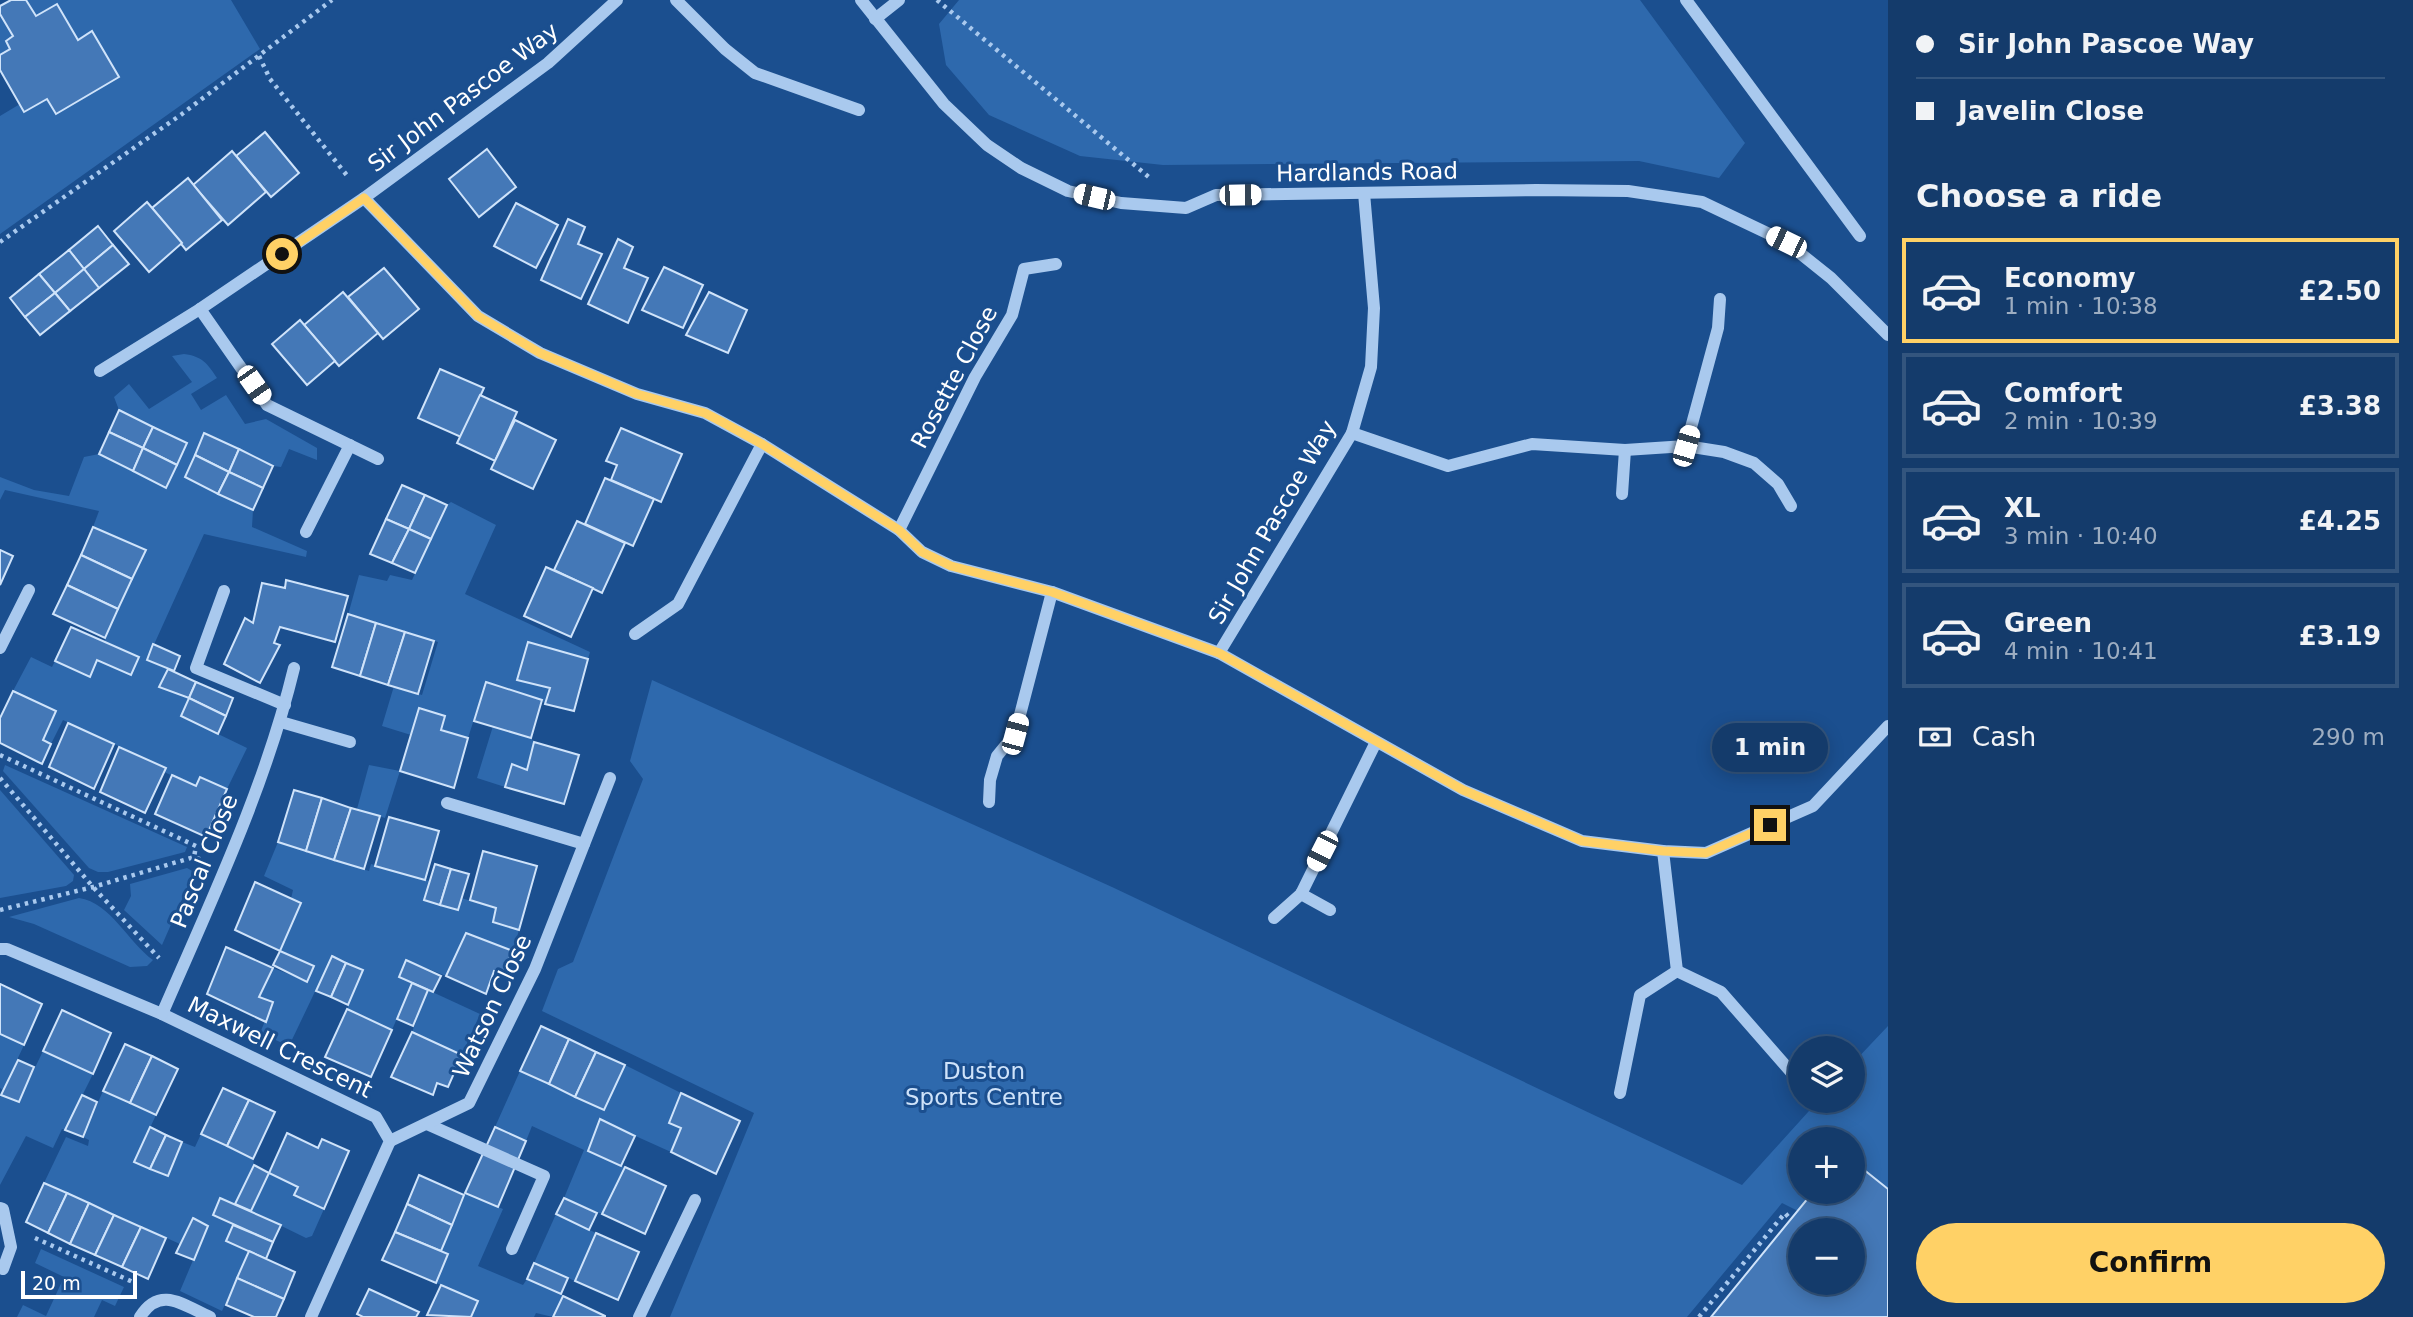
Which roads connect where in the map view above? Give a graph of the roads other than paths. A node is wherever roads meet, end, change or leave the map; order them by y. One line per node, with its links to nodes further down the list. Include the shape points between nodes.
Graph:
1 (617, 0): 9 (street, Sir John Pascoe Way, via 548,62)
2 (676, 0): 7 (street, via 755,73)
3 (860, 0): 6 (street, Hardlands Road)
4 (899, 0): 6 (street)
5 (1686, 0): 10 (street)
6 (875, 19): 8 (street, Hardlands Road, via 944,104 987,145 1068,191 1121,203 1185,208 1216,195)
7 (859, 110)
8 (1364, 193): 14 (street, Hardlands Road, via 1628,191 1702,202 1786,242); 16 (street, Sir John Pascoe Way, via 1374,308 1371,367)
9 (364, 198): 13 (street, Sir John Pascoe Way); 17 (street, Sir John Pascoe Way, via 478,316 540,353 637,394 705,413)
10 (1860, 236)
11 (1056, 264): 24 (street, Rosette Close, via 1024,269 1012,315 975,377)
12 (1720, 299): 19 (street, via 1718,328)
13 (200, 309): 15 (street, Sir John Pascoe Way); 18 (street, via 267,405)
14 (1888, 334)
15 (100, 371)
16 (1352, 433): 20 (street, via 1448,466 1532,444); 31 (street, Sir John Pascoe Way)
17 (762, 444): 24 (street, Sir John Pascoe Way); 29 (street, via 678,604)
18 (350, 445): 21 (street); 25 (street)
19 (1686, 446): 20 (street); 23 (street, via 1754,463 1778,484)
20 (1625, 450): 22 (street)
21 (378, 459)
22 (1622, 494)
23 (1791, 506)
24 (899, 530): 28 (street, Sir John Pascoe Way, via 922,552 951,566)
25 (306, 532)
26 (29, 590): 30 (street)
27 (224, 591): 33 (street, via 196,668)
28 (1052, 592): 31 (street, Sir John Pascoe Way); 39 (street, via 1015,734 993,768)
29 (635, 634)
30 (0, 648)
31 (1219, 653): 37 (street)
32 (294, 668): 33 (street, Pascal Close)
33 (285, 705): 34 (street, Pascal Close)
34 (281, 722): 36 (street); 48 (street, Pascal Close, via 226,869)
35 (1888, 726): 42 (street, via 1813,806 1706,853)
36 (349, 742)
37 (1376, 742): 42 (street, via 1463,790 1582,841); 43 (street)
38 (610, 778): 41 (street, Watson Close)
39 (989, 802)
40 (447, 803): 41 (street)
41 (584, 844): 51 (street, Watson Close, via 536,969 469,1103)
42 (1663, 851): 47 (street)
43 (1301, 894): 44 (street); 45 (street)
44 (1330, 910)
45 (1274, 918)
46 (0, 949): 48 (street, Maxwell Crescent, via 7,948)
47 (1677, 971): 49 (street, via 1721,992); 50 (street, via 1640,995)
48 (162, 1014): 52 (street, Maxwell Crescent, via 376,1117)
49 (1788, 1069)
50 (1620, 1093)
51 (427, 1124): 52 (street, Watson Close); 55 (street, via 544,1176)
52 (390, 1141): 59 (street)
53 (695, 1200): 60 (street)
54 (0, 1208): 56 (street, via 10,1247)
55 (512, 1249)
56 (3, 1269)
57 (140, 1317): 58 (street, via 148,1304 158,1299)
58 (210, 1317)
59 (311, 1317)
60 (639, 1317)

